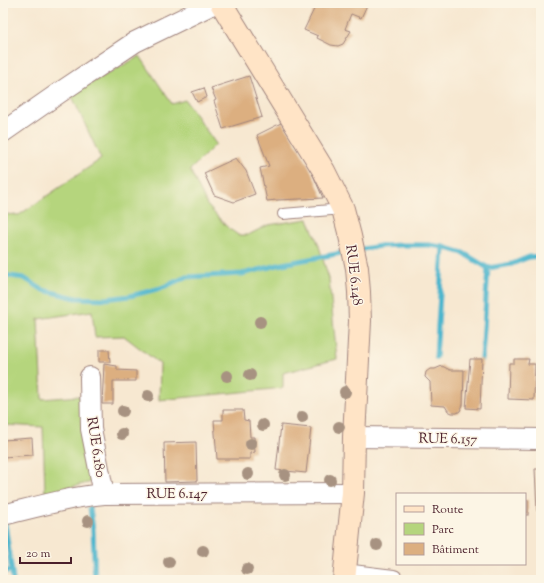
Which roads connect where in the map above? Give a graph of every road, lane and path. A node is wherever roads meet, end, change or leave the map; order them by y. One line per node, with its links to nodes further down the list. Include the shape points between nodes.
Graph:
1 (215, 3): 3 (street, via 135,42)
2 (221, 3): 4 (street, RUE 6.148, via 324,171)
3 (3, 132)
4 (342, 210): 5 (lane); 7 (street, RUE 6.148, via 357,268 359,292)
5 (283, 214)
6 (90, 377): 10 (street, RUE 6.180, via 91,429)
7 (354, 437): 8 (street, RUE 6.157); 9 (street, RUE 6.148)
8 (541, 439)
9 (353, 492): 10 (street, RUE 6.147); 12 (street, RUE 6.148)
10 (104, 494): 11 (street, RUE 6.147)
11 (3, 515)
12 (344, 577): 13 (street)
13 (393, 580)

